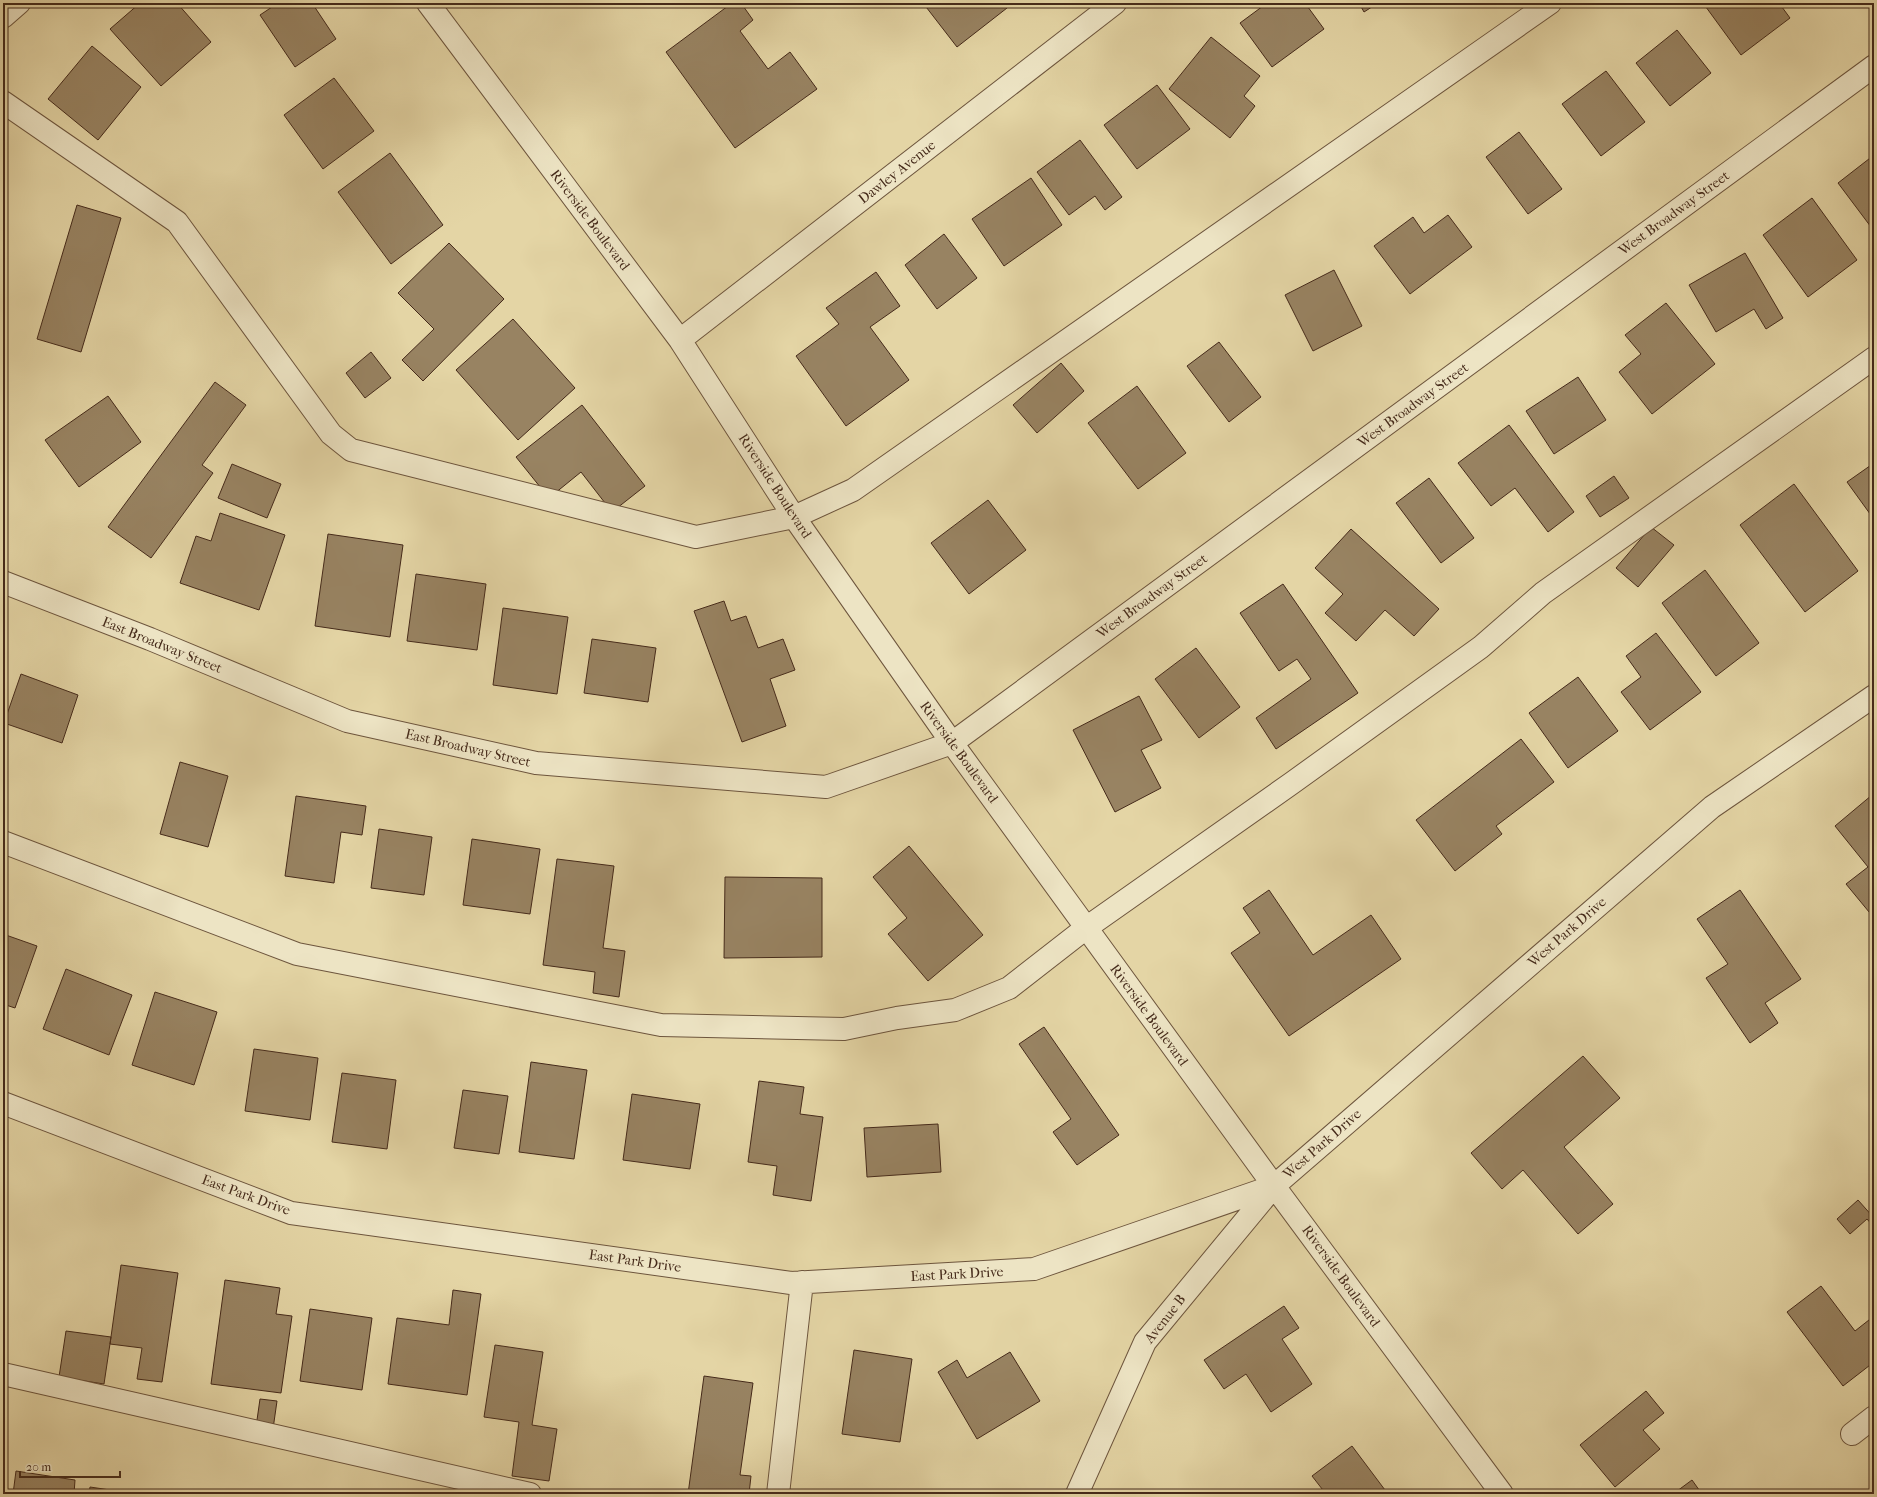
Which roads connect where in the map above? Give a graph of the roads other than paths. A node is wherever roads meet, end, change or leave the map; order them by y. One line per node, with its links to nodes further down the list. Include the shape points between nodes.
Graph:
1 (19, 3): 5 (street)
2 (428, 3): 8 (street, Riverside Boulevard)
3 (1115, 3): 8 (street, Dawley Avenue)
4 (1550, 3): 10 (street, via 853,490)
5 (3, 17)
6 (1874, 66): 13 (street, West Broadway Street)
7 (3, 102): 10 (street, via 177,222 331,434 351,450 696,537)
8 (680, 340): 10 (street, Riverside Boulevard)
9 (1874, 358): 15 (street, via 1543,593 1481,647)
10 (794, 517): 13 (street, Riverside Boulevard)
11 (3, 582): 13 (street, East Broadway Street, via 150,639 347,721 536,764 826,787)
12 (1874, 696): 17 (street, West Park Drive, via 1712,807)
13 (952, 744): 15 (street, Riverside Boulevard)
14 (3, 842): 15 (street, via 297,954 661,1025 844,1029 955,1010 1010,988)
15 (1086, 928): 17 (street, Riverside Boulevard)
16 (3, 1103): 18 (street, East Park Drive, via 291,1213 791,1283)
17 (1274, 1186): 18 (street, East Park Drive, via 1034,1269); 24 (street, Avenue B, via 1146,1342); 25 (street, Riverside Boulevard)
18 (802, 1282): 23 (street)
19 (3, 1374): 22 (street)
20 (1874, 1417): 21 (street)
21 (1852, 1434)
22 (530, 1494)
23 (778, 1494)
24 (1077, 1494)
25 (1502, 1494)

